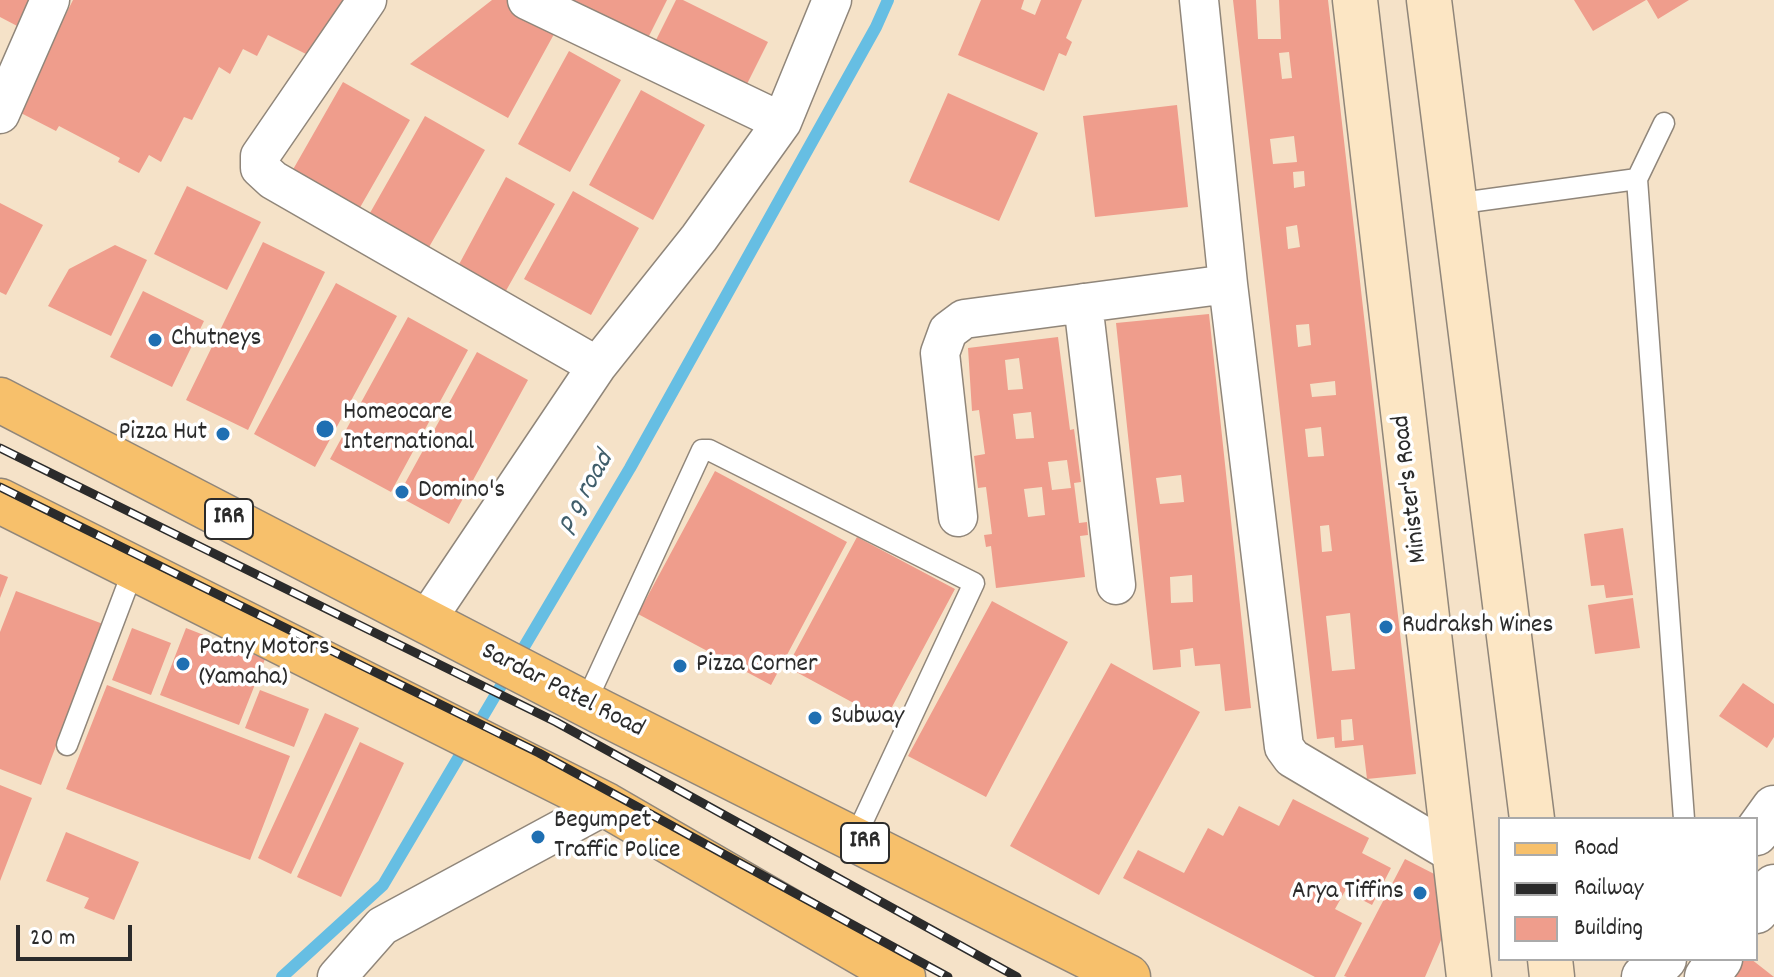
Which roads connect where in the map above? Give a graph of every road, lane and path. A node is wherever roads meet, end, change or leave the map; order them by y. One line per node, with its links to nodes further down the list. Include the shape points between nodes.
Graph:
1 (50, 0): 8 (street)
2 (367, 0): 15 (street, via 260,156 260,168)
3 (527, 0): 9 (street)
4 (832, 0): 9 (street)
5 (1199, 0): 13 (street)
6 (1355, 0): 30 (main road, Minister's Road)
7 (1429, 0): 12 (main road)
8 (0, 114)
9 (782, 122): 15 (street)
10 (1664, 123): 11 (lane)
11 (1637, 179): 12 (lane); 27 (lane)
12 (1454, 204): 26 (main road)
13 (1228, 284): 14 (street); 30 (street, via 1284,747 1292,758)
14 (1083, 303): 18 (street, via 964,319 948,331 940,353); 20 (street)
15 (597, 366): 21 (street)
16 (0, 400): 21 (main road, Sardar Patel Road / IRR)
17 (0, 501): 19 (main road)
18 (958, 517)
19 (134, 568): 23 (lane); 24 (main road)
20 (1116, 585)
21 (442, 630): 22 (main road, Sardar Patel Road / IRR)
22 (566, 694): 29 (main road, Sardar Patel Road / IRR); 29 (lane, via 619,630 706,449 974,583)
23 (67, 745)
24 (606, 805): 33 (street, via 382,926); 34 (main road)
25 (1774, 808): 28 (street)
26 (1532, 817)
27 (1684, 817)
28 (1758, 830)
29 (855, 838): 35 (main road, Sardar Patel Road / IRR)
30 (1454, 854): 36 (main road, Minister's Road)
31 (1774, 887): 32 (street)
32 (1758, 908)
33 (337, 977)
34 (903, 977)
35 (1128, 977)
36 (1469, 977)

